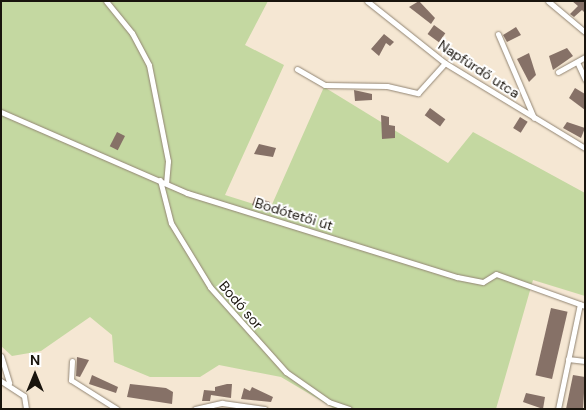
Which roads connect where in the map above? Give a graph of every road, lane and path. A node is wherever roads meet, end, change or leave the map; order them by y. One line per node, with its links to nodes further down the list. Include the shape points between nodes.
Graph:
1 (106, 1): 16 (street, via 132,33 149,65 168,161)
2 (367, 1): 7 (street, Napfürdő utca)
3 (548, 1): 4 (street)
4 (585, 32)
5 (498, 34): 13 (street)
6 (585, 58): 8 (street)
7 (445, 63): 9 (street, via 418,93 387,86 325,85); 13 (street, Napfürdő utca)
8 (578, 64): 10 (street); 11 (street)
9 (297, 69)
10 (558, 72)
11 (585, 79)
12 (1, 112): 15 (street, Bodótetői út)
13 (534, 118): 14 (street, Napfürdő utca)
14 (585, 148)
15 (160, 180): 16 (street, Bodótetői út); 28 (street, Bodó sor, via 171,223 210,287 286,372 329,402)
16 (166, 183): 17 (street, Bodótetői út, via 457,277 482,282 496,274)
17 (582, 305): 19 (street)
18 (1, 356): 23 (street)
19 (568, 359): 21 (street); 29 (street)
20 (72, 361): 25 (street, via 71,380)
21 (585, 361)
22 (1, 381): 23 (street)
23 (9, 383): 24 (street, via 24,396)
24 (26, 409)
25 (117, 409)
26 (195, 409): 27 (street, via 222,403)
27 (265, 409)
28 (349, 409)
29 (558, 409)

